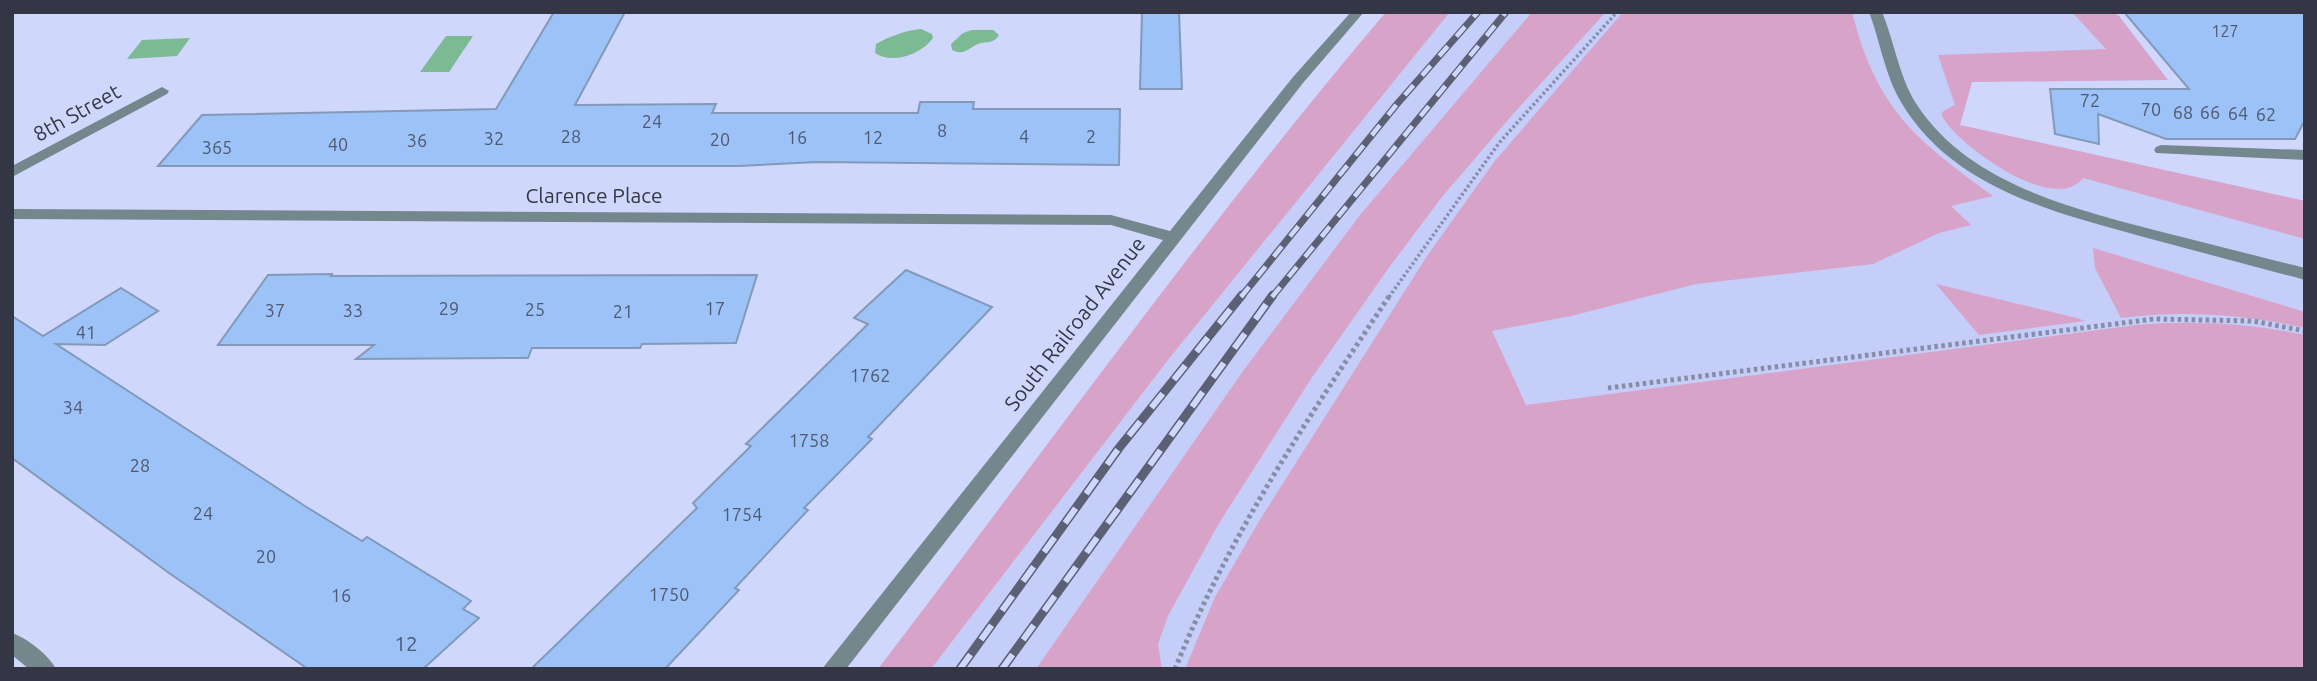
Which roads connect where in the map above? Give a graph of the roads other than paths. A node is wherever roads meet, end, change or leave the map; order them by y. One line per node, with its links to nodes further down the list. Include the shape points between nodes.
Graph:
1 (1358, 12): 8 (street, South Railroad Avenue)
2 (1875, 12): 9 (street, via 1908,102 1948,148 1992,180 2067,211)
3 (162, 91): 6 (street, 8th Street)
4 (2161, 150): 5 (street)
5 (2305, 155)
6 (12, 172)
7 (12, 214): 8 (street, Clarence Place, via 1111,220)
8 (1173, 237): 12 (street, South Railroad Avenue)
9 (2305, 274)
10 (12, 642): 11 (street)
11 (45, 669)
12 (833, 669)

